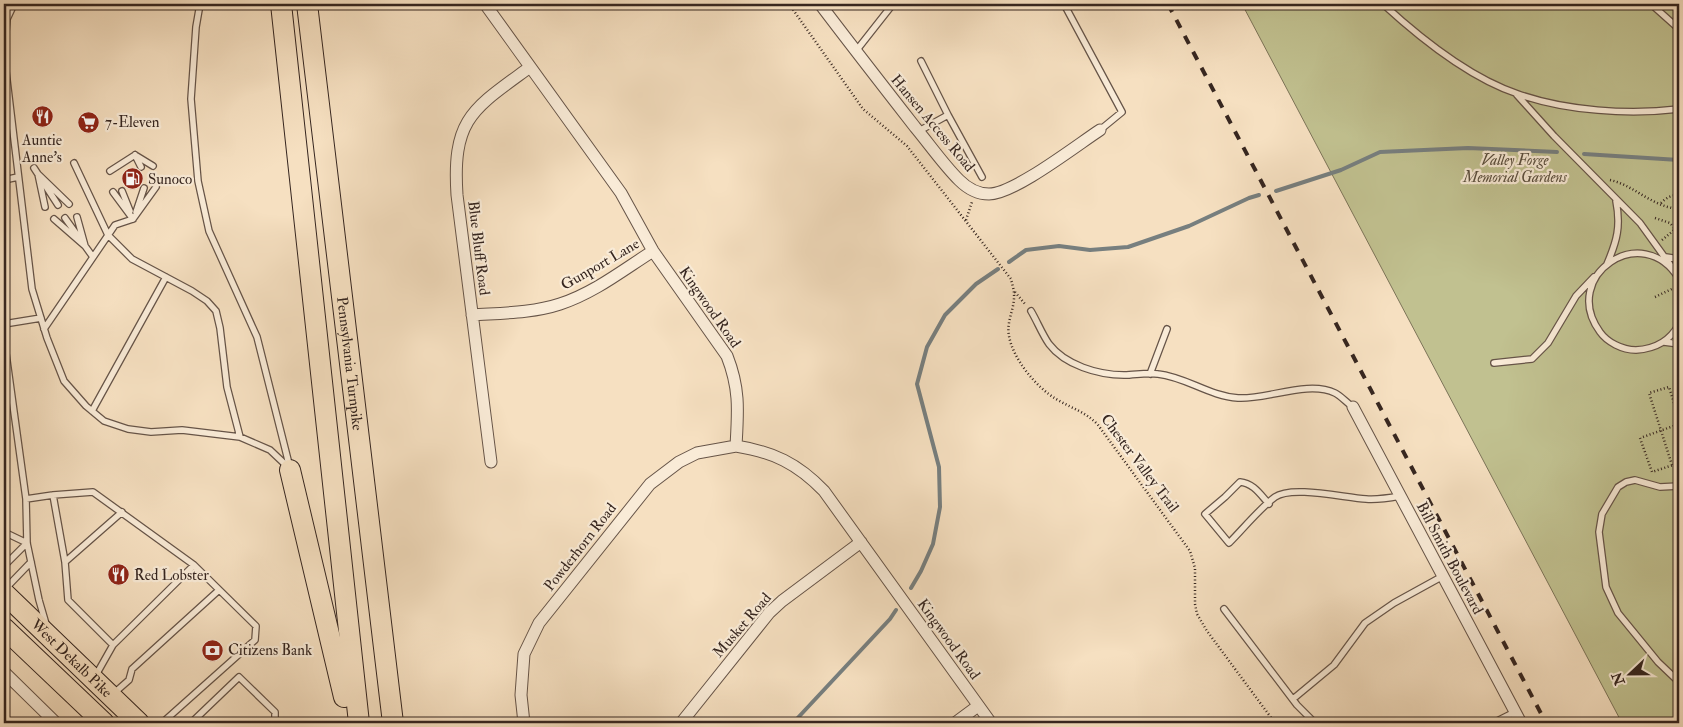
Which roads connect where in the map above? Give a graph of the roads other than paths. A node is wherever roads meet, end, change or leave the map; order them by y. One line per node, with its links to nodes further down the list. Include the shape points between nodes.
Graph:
1 (14, 4): 13 (lane, via 7,19)
2 (200, 4): 72 (lane, via 191,99 198,181 210,231 257,338)
3 (281, 4): 107 (highway, Pennsylvania Turnpike)
4 (307, 4): 108 (highway, Pennsylvania Turnpike)
5 (485, 4): 15 (street, Kingwood Road)
6 (820, 4): 12 (street, Hansen Access Road)
7 (893, 4): 12 (lane)
8 (1064, 4): 19 (lane, via 1122,112)
9 (1383, 4): 16 (lane, via 1476,76)
10 (1651, 4): 11 (lane)
11 (1679, 30)
12 (856, 51): 20 (street, Hansen Access Road)
13 (4, 55): 30 (lane)
14 (921, 61): 18 (lane)
15 (530, 67): 46 (street, Kingwood Road, via 621,193); 56 (street, Blue Bluff Road, via 482,102 463,130 457,149 457,194)
16 (1517, 94): 17 (lane, via 1586,108 1636,112); 36 (lane)
17 (1679, 110)
18 (948, 115): 20 (lane); 29 (lane)
19 (1100, 130): 20 (street, Hansen Access Road, via 1026,180 1004,191 989,194 976,192 960,181)
20 (919, 131)
21 (135, 155): 23 (lane); 24 (lane); 26 (lane); 27 (lane)
22 (74, 163): 44 (lane)
23 (153, 166)
24 (141, 167)
25 (34, 168): 28 (lane)
26 (119, 170)
27 (110, 171)
28 (38, 174): 37 (lane); 38 (lane); 39 (lane)
29 (982, 177)
30 (18, 178): 31 (lane); 57 (lane, via 32,288)
31 (4, 180)
32 (156, 187): 43 (lane)
33 (144, 188): 43 (lane)
34 (122, 191): 43 (lane)
35 (113, 192): 43 (lane)
36 (1616, 199): 48 (lane, via 1640,223); 50 (lane, via 1619,230)
37 (69, 204)
38 (58, 206)
39 (45, 207)
40 (77, 217): 45 (lane)
41 (66, 218): 45 (lane)
42 (54, 219): 45 (lane)
43 (133, 219): 44 (lane, via 115,225)
44 (108, 235): 47 (lane); 53 (lane, via 132,259)
45 (85, 246): 47 (lane)
46 (653, 251): 56 (street, Gunport Lane, via 591,290 558,305); 70 (street, Kingwood Road, via 727,356 738,392)
47 (93, 257): 60 (lane)
48 (1666, 257): 49 (lane); 51 (lane)
49 (1679, 259)
50 (1606, 264): 51 (lane, via 1619,256 1647,254); 52 (lane)
51 (1674, 270): 54 (lane)
52 (1596, 276): 63 (lane, via 1590,291 1589,308 1603,337 1617,346 1633,350 1649,349); 65 (lane, via 1576,296 1548,343 1532,359)
53 (166, 277): 68 (lane); 69 (lane, via 207,301 216,311 227,387)
54 (1679, 279)
55 (1031, 310): 66 (lane, via 1050,344 1074,363 1106,373)
56 (472, 315): 71 (street, Blue Bluff Road)
57 (41, 318): 58 (lane); 60 (lane)
58 (4, 324)
59 (1679, 324): 63 (lane)
60 (44, 329): 68 (lane, via 64,380)
61 (1167, 329): 66 (lane)
62 (4, 339): 76 (lane)
63 (1664, 342): 64 (lane)
64 (1679, 344)
65 (1494, 362)
66 (1150, 374): 67 (lane, via 1158,373 1213,393 1239,398 1323,390 1336,394)
67 (1353, 408): 75 (street, Bill Smith Boulevard)
68 (92, 411): 69 (lane, via 104,421 128,429 151,432 182,430)
69 (240, 437): 72 (lane, via 270,450)
70 (736, 446): 80 (street, Kingwood Road, via 778,457 810,476); 109 (street, Powderhorn Road, via 697,453 650,484 539,623 524,654 521,695)
71 (491, 462)
72 (290, 470): 106 (highway)
73 (1679, 486): 95 (lane, via 1660,487 1635,480 1626,482 1618,487 1602,514 1598,532 1606,587 1618,613)
74 (53, 495): 76 (lane); 78 (lane, via 93,492); 83 (lane)
75 (1400, 496): 77 (lane, via 1366,499 1285,493); 86 (street, Bill Smith Boulevard)
76 (26, 499): 81 (lane)
77 (1268, 504): 77 (lane, via 1229,542 1205,514 1240,482 1256,489)
78 (122, 512): 83 (lane); 84 (lane)
79 (4, 532): 81 (lane)
80 (862, 542): 98 (street, Kingwood Road); 110 (street, Musket Road, via 769,613)
81 (27, 543): 82 (lane); 85 (lane)
82 (31, 562): 88 (lane); 91 (lane)
83 (65, 562): 92 (lane, via 68,600)
84 (194, 565): 87 (lane); 92 (lane)
85 (4, 566)
86 (1443, 576): 97 (lane, via 1365,623 1334,665); 99 (street, Bill Smith Boulevard)
87 (219, 590): 96 (lane, via 132,669 129,680); 103 (lane, via 256,626 255,640)
88 (4, 592): 91 (highway, West Dekalb Pike)
89 (1224, 609): 97 (lane)
90 (4, 628): 101 (highway, West Dekalb Pike)
91 (50, 638): 94 (highway, West Dekalb Pike)
92 (113, 645): 94 (lane)
93 (4, 672): 100 (street)
94 (93, 679): 96 (highway, West Dekalb Pike)
95 (1679, 682)
96 (111, 696): 102 (highway, West Dekalb Pike)
97 (1293, 699): 113 (lane)
98 (978, 706): 111 (street); 112 (street, Kingwood Road)
99 (1515, 712): 114 (lane); 115 (street, Bill Smith Boulevard)
100 (56, 723)
101 (104, 723)
102 (139, 723)
103 (162, 723)
104 (191, 723): 105 (lane, via 239,677 275,712)
105 (275, 723)
106 (350, 723)
107 (359, 723)
108 (393, 723)
109 (524, 723)
110 (681, 723)
111 (955, 723)
112 (991, 723)
113 (1315, 723)
114 (1494, 723)
115 (1521, 723)

